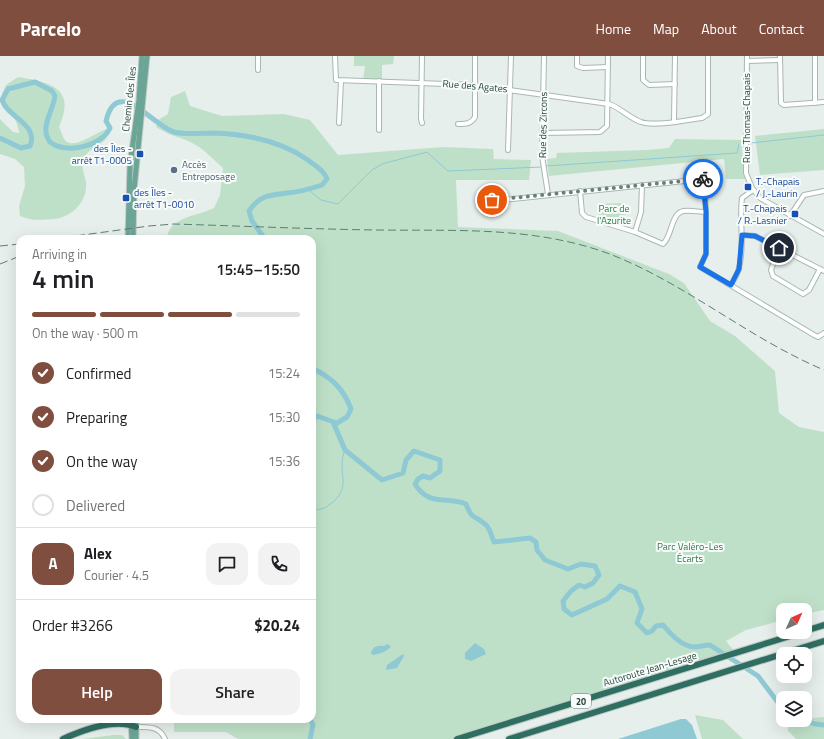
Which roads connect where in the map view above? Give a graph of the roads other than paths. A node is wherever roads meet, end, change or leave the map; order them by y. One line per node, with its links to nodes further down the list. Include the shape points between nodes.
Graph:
1 (142, 56): 26 (main road, Chemin des Îles)
2 (147, 56): 26 (main road, Chemin des Îles)
3 (258, 56): 18 (street)
4 (335, 56): 19 (street, via 336,80)
5 (422, 56): 21 (street)
6 (475, 56): 23 (street)
7 (511, 56): 24 (street)
8 (544, 56): 25 (street, Rue des Zircons)
9 (577, 56): 17 (street, via 577,66)
10 (608, 56): 17 (street)
11 (643, 56): 22 (street, via 643,80 649,86)
12 (675, 56): 22 (street)
13 (708, 56): 31 (street, Rue des Agates, via 708,114 702,118)
14 (815, 56): 28 (street)
15 (747, 58): 16 (street); 39 (street, Rue Thomas-Chapais, via 746,173)
16 (780, 58): 28 (street, via 781,103)
17 (608, 67): 29 (street)
18 (258, 70)
19 (341, 81): 20 (street, Rue des Agates); 32 (street)
20 (379, 81): 21 (street, Rue des Agates); 35 (street)
21 (421, 82): 23 (street, Rue des Agates); 33 (street)
22 (675, 84): 31 (street)
23 (473, 85): 24 (street, Rue des Agates); 34 (street, via 475,117 473,122)
24 (510, 89): 25 (street, Rue des Agates); 37 (street)
25 (544, 94): 29 (street, Rue des Agates); 36 (street, Rue des Zircons)
26 (141, 102): 30 (main road, Chemin des Îles)
27 (824, 102): 28 (street)
28 (815, 103)
29 (609, 104): 31 (street, Rue des Agates, via 640,122 656,124); 36 (street, via 607,126 600,132)
30 (139, 117): 48 (main road, Chemin des Îles, via 130,165); 49 (main road, Chemin des Îles)
31 (674, 121)
32 (339, 123)
33 (422, 123)
34 (458, 124)
35 (379, 130)
36 (543, 133): 42 (street, Rue des Zircons, via 542,156)
37 (508, 150)
38 (642, 185): 40 (street); 44 (street, via 704,179); 46 (street, via 641,212)
39 (754, 190): 45 (street, Rue Thomas-Chapais, via 760,198); 50 (street, via 742,198)
40 (580, 191): 42 (street); 46 (street, via 582,213 586,217)
41 (824, 191): 45 (street, via 804,195)
42 (548, 194): 43 (street)
43 (483, 202)
44 (706, 212): 46 (street, via 682,211 676,214 663,244); 53 (street, via 706,254 700,267)
45 (790, 216): 47 (street, Rue Thomas-Chapais)
46 (635, 232)
47 (824, 234)
48 (128, 235)
49 (133, 235)
50 (742, 235): 51 (street, via 755,236); 53 (street, via 739,269)
51 (779, 248): 52 (street); 52 (street, via 770,270 773,276 803,294 809,290)
52 (822, 270)
53 (731, 285): 54 (street, via 814,335 818,337)
54 (824, 332)
55 (824, 625): 56 (highway, Autoroute Jean-Lesage / 20)
56 (812, 629)
57 (780, 639): 67 (highway, Autoroute Jean-Lesage / 20)
58 (824, 641): 68 (highway, 20)
59 (115, 723): 60 (highway)
60 (112, 725): 61 (highway); 62 (highway)
61 (133, 725): 62 (highway); 64 (main road); 65 (main road); 66 (street, via 155,728)
62 (97, 728): 63 (highway)
63 (63, 739)
64 (132, 739)
65 (136, 739)
66 (165, 739)
67 (456, 739)
68 (509, 739)

